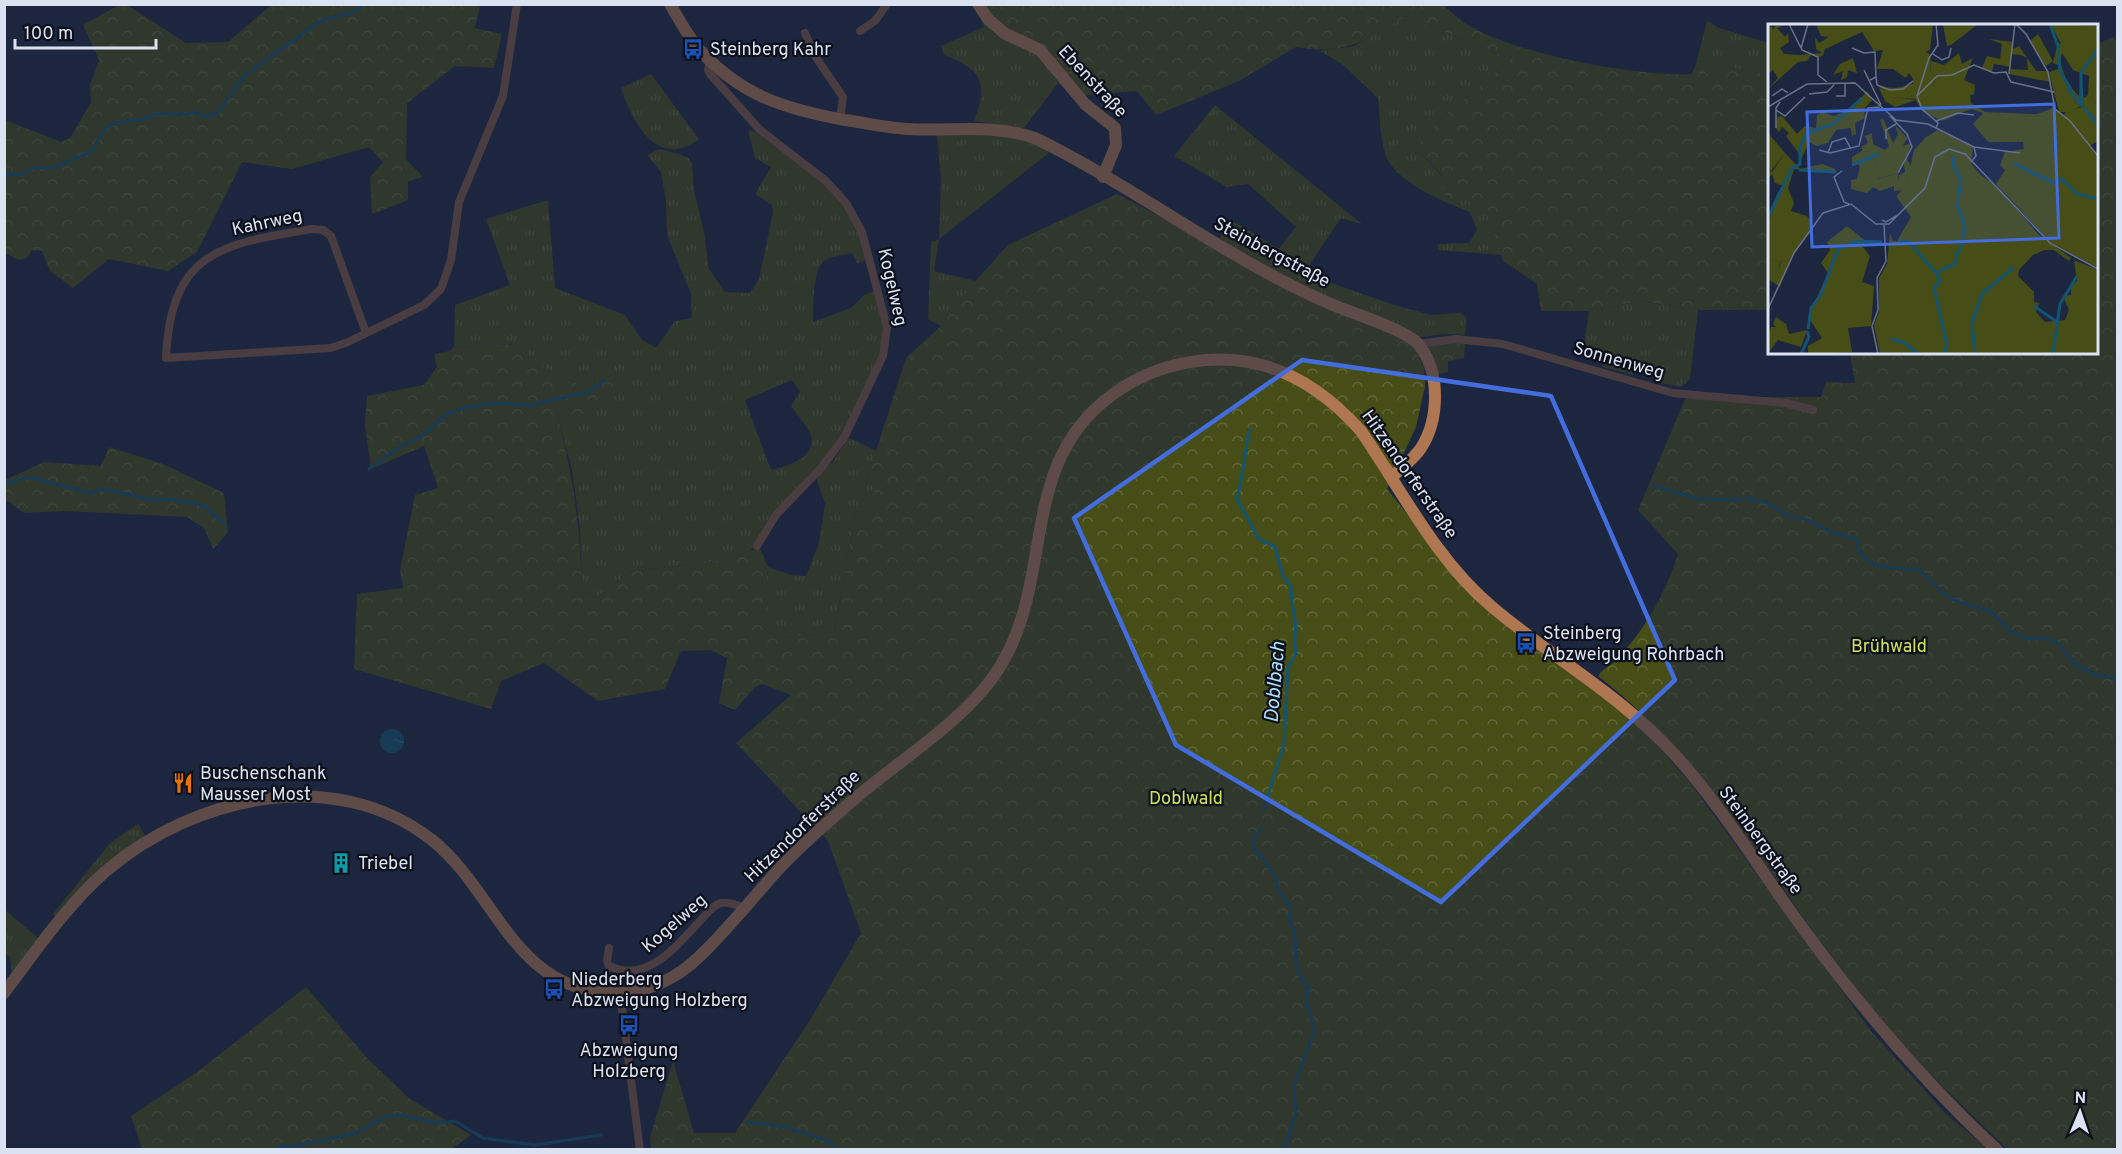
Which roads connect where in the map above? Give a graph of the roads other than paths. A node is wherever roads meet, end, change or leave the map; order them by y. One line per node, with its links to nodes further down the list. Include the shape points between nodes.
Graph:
1 (517, 4): 10 (street, Kahrweg, via 503,96 459,202 446,280 430,300)
2 (670, 4): 7 (main road, Steinbergstraße, via 696,46)
3 (887, 4): 5 (street, via 875,21)
4 (978, 4): 9 (main road, Ebenstraße, via 988,20 1004,33 1040,50 1085,104 1115,128 1116,145)
5 (860, 31)
6 (805, 33): 8 (street, via 815,56 843,97)
7 (710, 59): 8 (main road, Steinbergstraße, via 769,102); 14 (street, Kogelweg, via 710,74 753,124 826,182 853,212 868,252 887,327 883,356 844,438 776,516)
8 (840, 119): 9 (main road, Steinbergstraße, via 909,129 1005,129 1035,138)
9 (1103, 177): 11 (main road, Steinbergstraße, via 1294,287)
10 (366, 333): 10 (street, Kahrweg, via 331,236 312,229 233,244 202,261 187,279 175,305 166,358 330,348)
11 (1418, 344): 12 (street, Sonnenweg, via 1456,339 1503,344 1673,393 1777,402); 13 (main road, via 1434,388 1432,427 1420,450)
12 (1813, 410)
13 (1392, 477): 15 (main road, Hitzendorferstraße); 16 (main road, Hitzendorferstraße, via 1361,431 1337,405 1300,380 1270,367 1227,359 1192,362 1155,371 1117,391 1082,422 1056,465 1044,501 1025,614 1015,642 994,676 957,716 816,833)
14 (757, 546)
15 (1467, 582): 21 (main road, Steinbergstraße, via 1489,605 1622,704 1675,755 1881,1030)
16 (744, 908): 17 (street, Kogelweg, via 728,903 715,906 664,958 645,968 609,966); 19 (main road, Hitzendorferstraße, via 685,970 650,987)
17 (609, 948)
18 (4, 993): 19 (main road, Hitzendorferstraße, via 76,900 141,845 224,808 278,797 315,796 364,804 408,824 446,852 502,928 543,969 580,988)
19 (620, 993): 20 (street)
20 (640, 1149)
21 (1997, 1149)

